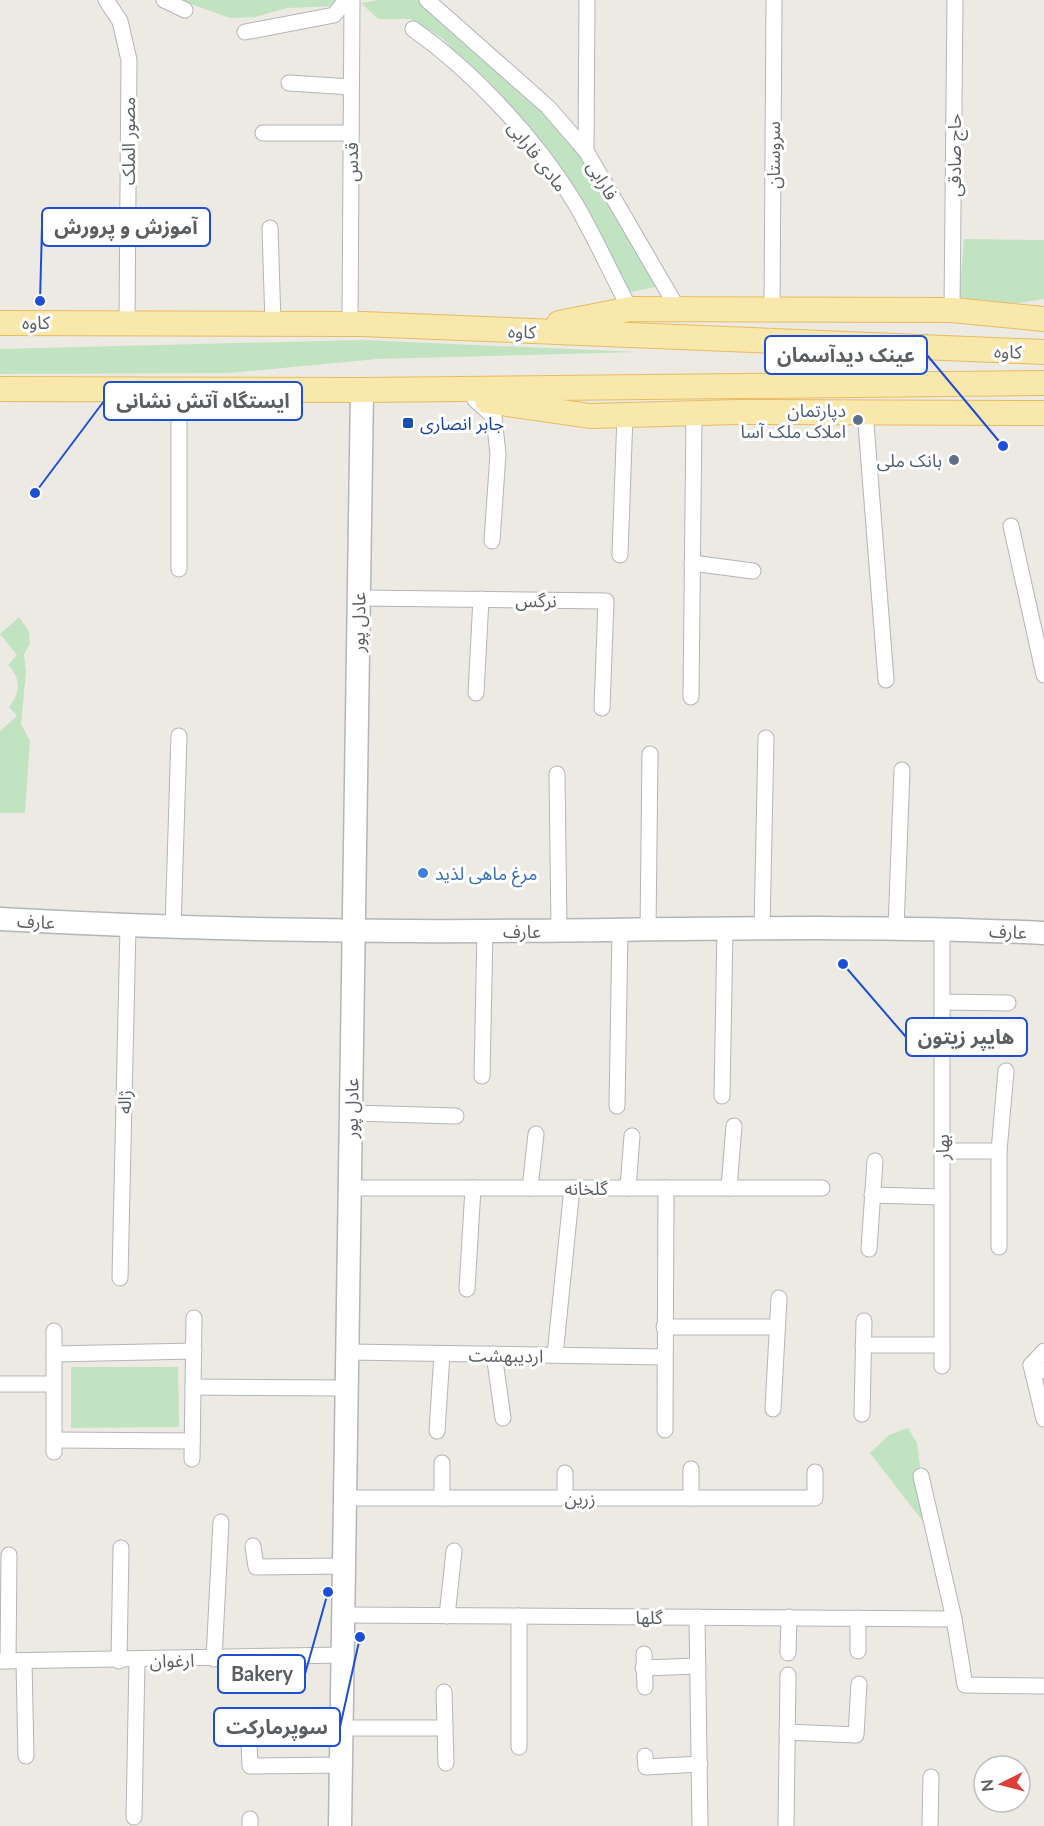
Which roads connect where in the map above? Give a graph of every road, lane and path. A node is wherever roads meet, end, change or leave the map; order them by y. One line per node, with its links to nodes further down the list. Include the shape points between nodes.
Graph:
1 (125, 0): 9 (street)
2 (164, 0): 10 (street)
3 (346, 0): 12 (street, via 334,15)
4 (352, 0): 14 (street, قدس)
5 (427, 0): 17 (street, via 548,107)
6 (587, 0): 17 (street, فارابی)
7 (774, 0): 22 (street, سروستان)
8 (955, 0): 23 (street, حاج صادقی)
9 (109, 4): 26 (street, مصور الملک, via 120,21 129,60)
10 (185, 10)
11 (413, 28): 20 (street, مادی فارابی, via 438,46 515,123 541,155 575,203)
12 (245, 32)
13 (289, 83): 14 (street)
14 (351, 87): 16 (street, قدس)
15 (263, 133): 16 (street)
16 (351, 133): 29 (street, قدس)
17 (586, 151): 21 (street, فارابی)
18 (270, 228): 28 (street)
19 (1044, 306): 24 (main road)
20 (630, 309): 21 (main road); 30 (main road)
21 (678, 309): 22 (main road)
22 (771, 310): 23 (main road)
23 (952, 310): 24 (main road)
24 (991, 313): 25 (main road)
25 (1044, 319)
26 (127, 322): 27 (main road, کاوه); 28 (main road, کاوه)
27 (0, 323)
28 (273, 323): 29 (main road, کاوه)
29 (350, 324): 30 (main road, کاوه)
30 (520, 331): 31 (main road, کاوه)
31 (1044, 352)
32 (1044, 383): 36 (main road, کاوه)
33 (0, 389): 34 (main road, کاوه)
34 (179, 389): 35 (main road, کاوه); 46 (street)
35 (362, 390): 36 (main road, کاوه); 48 (main road, عادل پور)
36 (410, 390): 37 (main road)
37 (475, 399): 41 (main road, via 590,416); 43 (street, via 494,417 498,454)
38 (865, 411): 39 (main road); 40 (main road); 51 (street)
39 (694, 413): 41 (main road); 45 (street)
40 (1044, 413)
41 (625, 414): 44 (street)
42 (1011, 526): 50 (street)
43 (492, 541)
44 (620, 555)
45 (692, 563): 47 (street); 53 (street)
46 (179, 569)
47 (753, 571)
48 (359, 598): 49 (street, نرگس); 67 (main road, عادل پور)
49 (481, 599): 52 (street); 54 (street, نرگس, via 606,601)
50 (1044, 675)
51 (886, 680)
52 (476, 693)
53 (691, 697)
54 (602, 708)
55 (179, 736): 62 (street)
56 (766, 738): 66 (street)
57 (650, 754): 70 (street)
58 (902, 770): 63 (street)
59 (557, 774): 68 (street)
60 (0, 919): 61 (main road, عارف)
61 (128, 926): 62 (main road, عارف); 99 (street, ژاله)
62 (173, 928): 67 (main road, عارف)
63 (896, 928): 64 (main road, عارف); 66 (main road, عارف)
64 (942, 928): 72 (main road, عارف); 73 (street, بهار)
65 (725, 929): 66 (main road, عارف); 70 (main road, عارف); 77 (street)
66 (762, 929)
67 (354, 930): 71 (main road, عارف); 79 (main road, عادل پور)
68 (559, 930): 69 (main road, عارف); 71 (main road, عارف)
69 (620, 930): 70 (main road, عارف); 78 (street)
70 (648, 930)
71 (485, 931): 76 (street)
72 (1044, 933)
73 (942, 1002): 74 (street); 84 (street, بهار)
74 (1008, 1003)
75 (1006, 1071): 85 (street)
76 (482, 1076)
77 (722, 1096)
78 (617, 1106)
79 (351, 1113): 80 (street); 87 (main road, عادل پور)
80 (456, 1116)
81 (734, 1126): 93 (street)
82 (536, 1134): 89 (street)
83 (632, 1136): 91 (street)
84 (942, 1151): 85 (street); 96 (street, بهار)
85 (999, 1151): 97 (street)
86 (875, 1161): 95 (street)
87 (350, 1188): 88 (street, گلخانه); 111 (main road, عادل پور)
88 (473, 1188): 89 (street, گلخانه); 100 (street)
89 (530, 1188): 90 (street, گلخانه)
90 (572, 1188): 91 (street, گلخانه); 115 (street)
91 (628, 1188): 92 (street, گلخانه)
92 (666, 1188): 93 (street, گلخانه); 104 (street)
93 (729, 1188): 94 (street, گلخانه)
94 (822, 1188)
95 (872, 1195): 96 (street); 98 (street)
96 (942, 1197): 108 (street, بهار)
97 (999, 1247)
98 (869, 1249)
99 (120, 1278)
100 (467, 1289)
101 (779, 1298): 105 (street)
102 (194, 1318): 109 (street)
103 (864, 1321): 107 (street)
104 (664, 1327): 105 (street); 116 (street)
105 (777, 1327): 123 (street)
106 (54, 1331): 112 (street)
107 (863, 1345): 108 (street); 124 (street)
108 (942, 1345): 117 (street, بهار)
109 (194, 1351): 112 (street); 121 (street)
110 (1044, 1351): 118 (street)
111 (348, 1352): 113 (street, اردیبهشت); 122 (main road, عادل پور)
112 (54, 1354): 120 (street)
113 (442, 1354): 114 (street, اردیبهشت); 128 (street)
114 (494, 1354): 115 (street, اردیبهشت); 125 (street)
115 (555, 1355): 116 (street, اردیبهشت)
116 (664, 1357): 127 (street)
117 (942, 1366)
118 (1038, 1368): 126 (street)
119 (0, 1384): 120 (street)
120 (54, 1384): 129 (street, via 54,1446)
121 (193, 1387): 122 (street); 129 (street)
122 (347, 1388): 136 (main road, عادل پور)
123 (773, 1409)
124 (862, 1414)
125 (503, 1418)
126 (1044, 1419)
127 (664, 1430)
128 (437, 1431)
129 (192, 1441): 130 (street)
130 (192, 1459)
131 (442, 1463): 137 (street)
132 (691, 1469): 139 (street)
133 (815, 1472): 139 (street, زرین, via 815,1498)
134 (565, 1473): 138 (street)
135 (921, 1476): 152 (street)
136 (346, 1498): 137 (street, زرین); 145 (main road, عادل پور)
137 (442, 1498): 138 (street, زرین)
138 (565, 1498): 139 (street, زرین)
139 (691, 1498)
140 (221, 1522): 156 (street)
141 (254, 1546): 145 (street, via 256,1567)
142 (121, 1548): 159 (street)
143 (454, 1551): 147 (street)
144 (9, 1555): 158 (street)
145 (345, 1566): 146 (main road, عادل پور)
146 (344, 1615): 147 (street, گلها); 155 (main road, عادل پور)
147 (447, 1616): 148 (street, گلها)
148 (519, 1616): 149 (street, گلها); 171 (street)
149 (697, 1617): 150 (street, گلها); 161 (street)
150 (789, 1617): 151 (street, گلها); 154 (street)
151 (858, 1618): 152 (street, گلها); 153 (street)
152 (954, 1619): 164 (street, via 965,1685)
153 (858, 1651)
154 (788, 1653)
155 (344, 1655): 156 (street, ارغوان); 168 (main road, عادل پور)
156 (214, 1659): 157 (street, ارغوان)
157 (137, 1660): 159 (street, ارغوان); 178 (street)
158 (4, 1661): 160 (street, ارغوان)
159 (119, 1661): 160 (street, ارغوان)
160 (24, 1662): 172 (street)
161 (698, 1666): 165 (street, via 644,1661); 175 (street)
162 (788, 1675): 170 (street)
163 (858, 1684): 170 (street, via 856,1735)
164 (1044, 1686)
165 (645, 1687)
166 (444, 1692): 169 (street)
167 (248, 1720): 176 (street, via 250,1766)
168 (342, 1728): 169 (street); 176 (main road, عادل پور)
169 (445, 1728): 174 (street)
170 (787, 1732): 181 (street)
171 (519, 1747)
172 (26, 1755)
173 (645, 1756): 175 (street, via 646,1767)
174 (446, 1763)
175 (700, 1764): 180 (street)
176 (342, 1765): 179 (main road, عادل پور)
177 (931, 1777): 182 (street)
178 (134, 1817)
179 (340, 1826)
180 (700, 1826)
181 (786, 1826)
182 (930, 1826)

